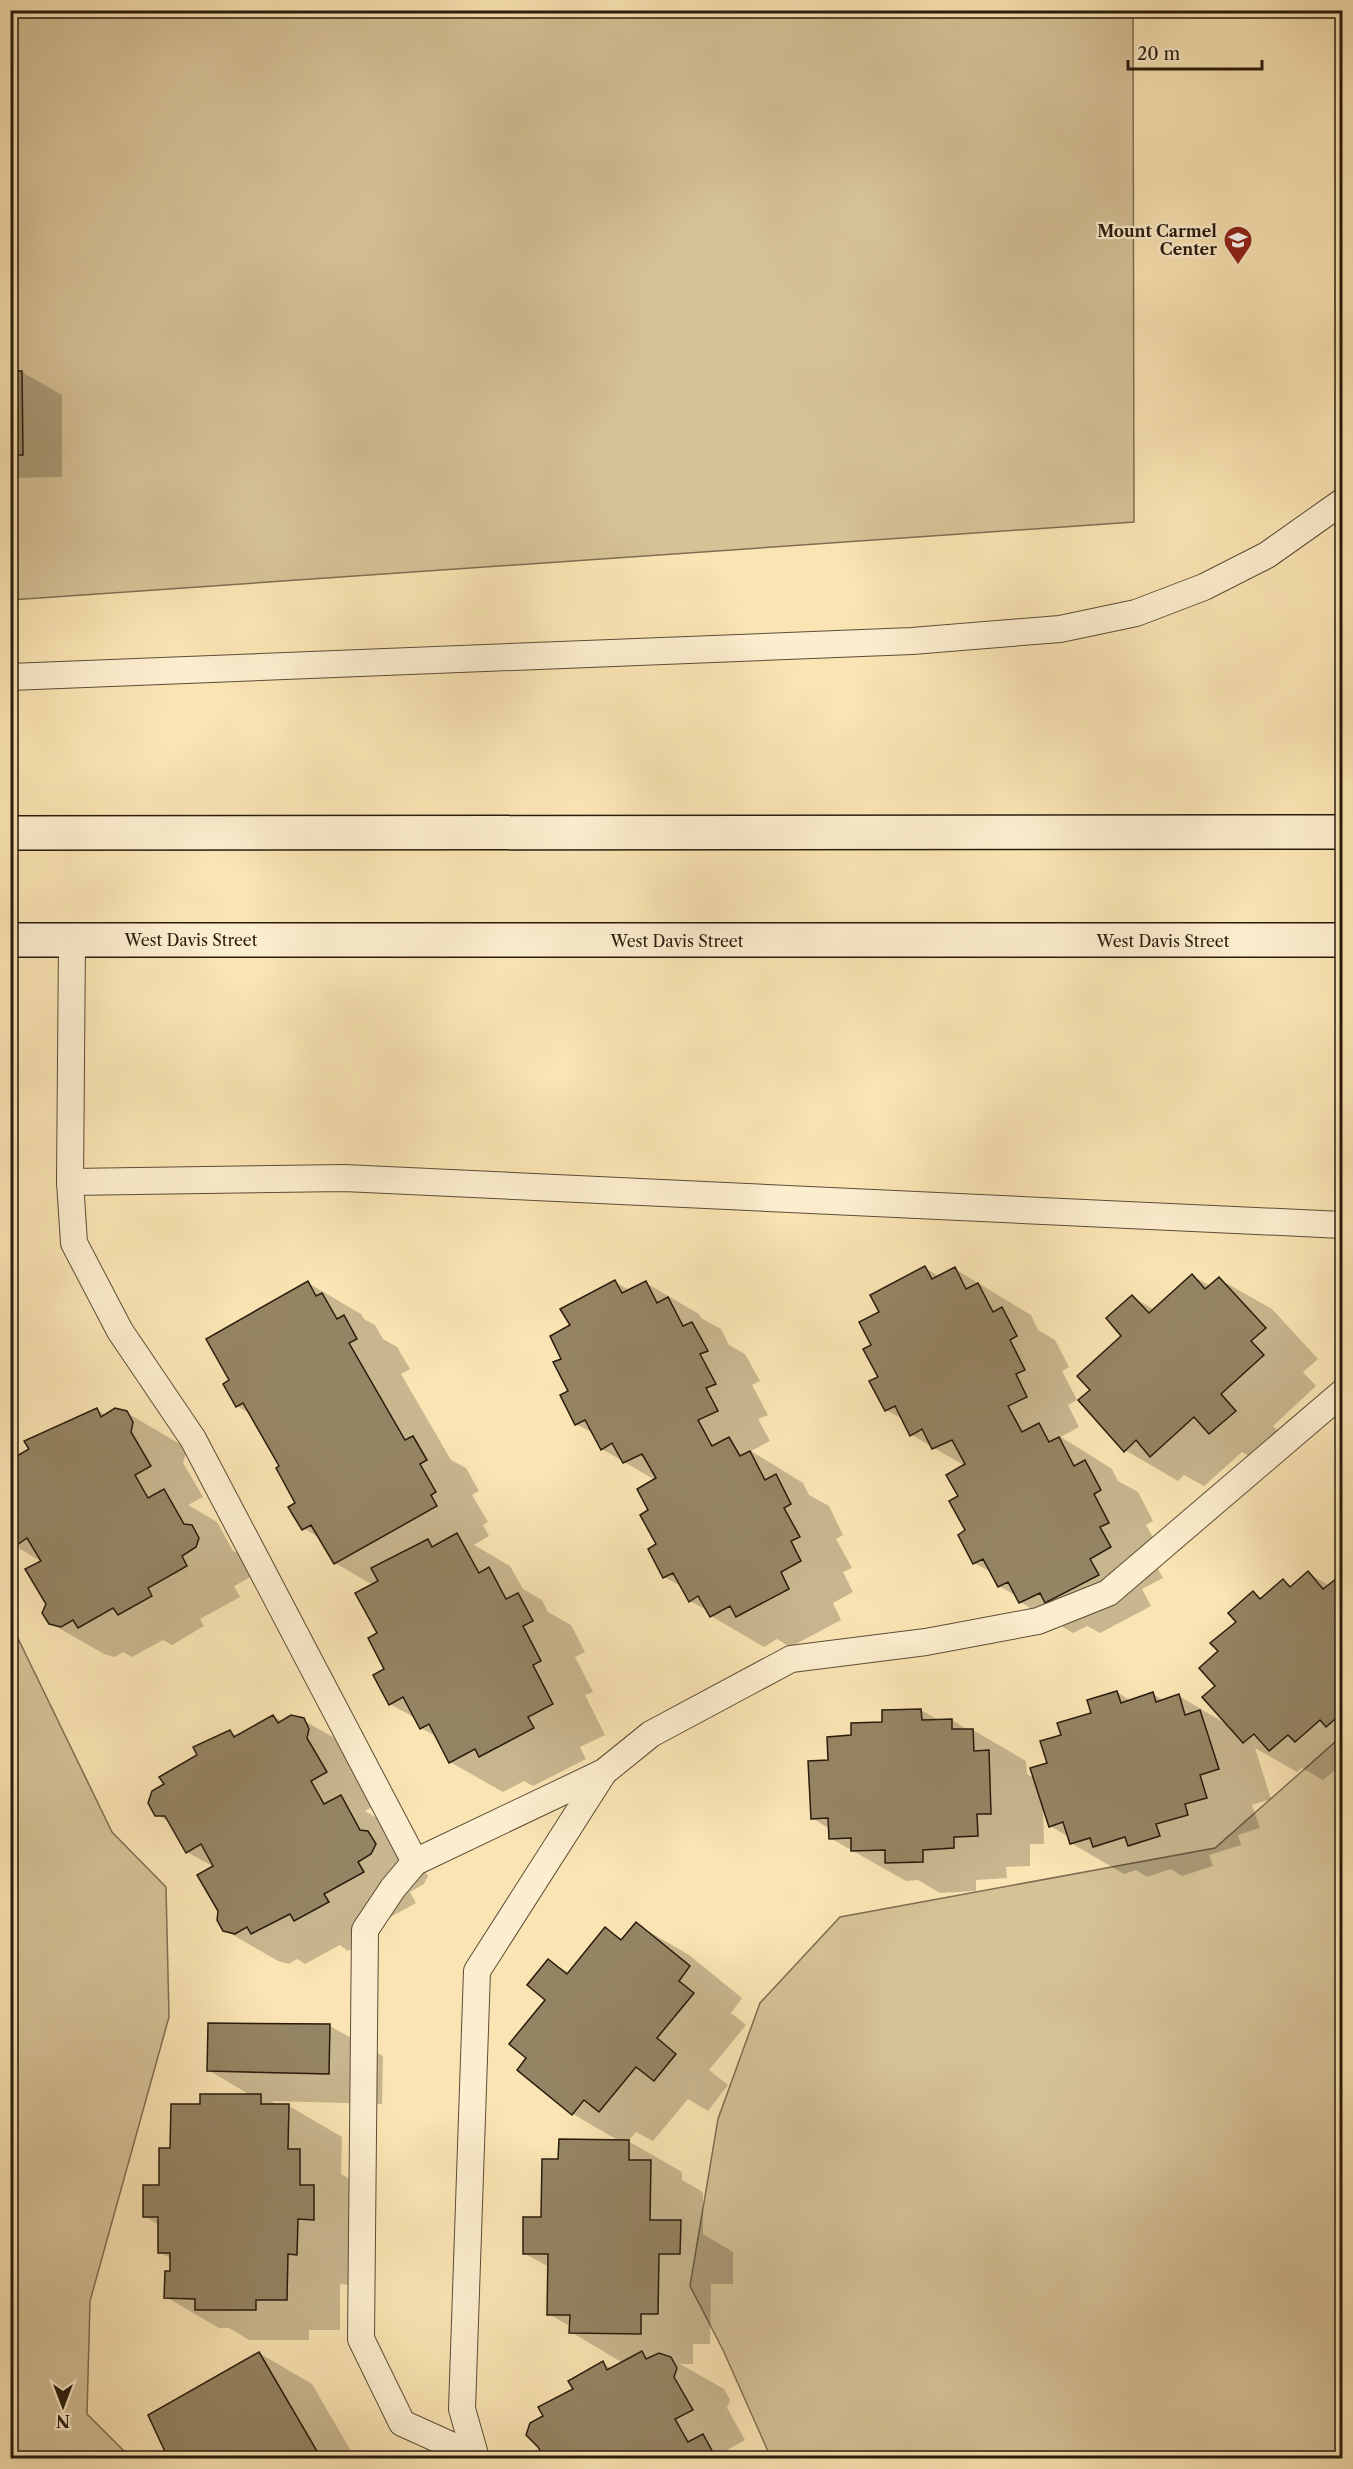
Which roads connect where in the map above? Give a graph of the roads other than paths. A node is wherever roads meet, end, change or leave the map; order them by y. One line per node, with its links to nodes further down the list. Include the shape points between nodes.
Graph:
1 (1342, 502): 2 (lane, via 1267,555 1204,587 1136,613 1060,629 912,640)
2 (10, 677)
3 (10, 832): 4 (main road)
4 (1342, 832)
5 (10, 940): 6 (main road, West Davis Street)
6 (72, 940): 7 (main road, West Davis Street); 8 (lane)
7 (1342, 940)
8 (70, 1182): 9 (lane, via 344,1178); 12 (lane, via 74,1243 120,1330 193,1439)
9 (1342, 1225)
10 (1342, 1393): 11 (lane, via 1108,1593 1038,1621 926,1642 791,1659 651,1734)
11 (604, 1772): 12 (lane); 13 (lane, via 477,1971 462,2409)
12 (415, 1862): 13 (lane, via 365,1930 361,2339 402,2423)
13 (476, 2458)

